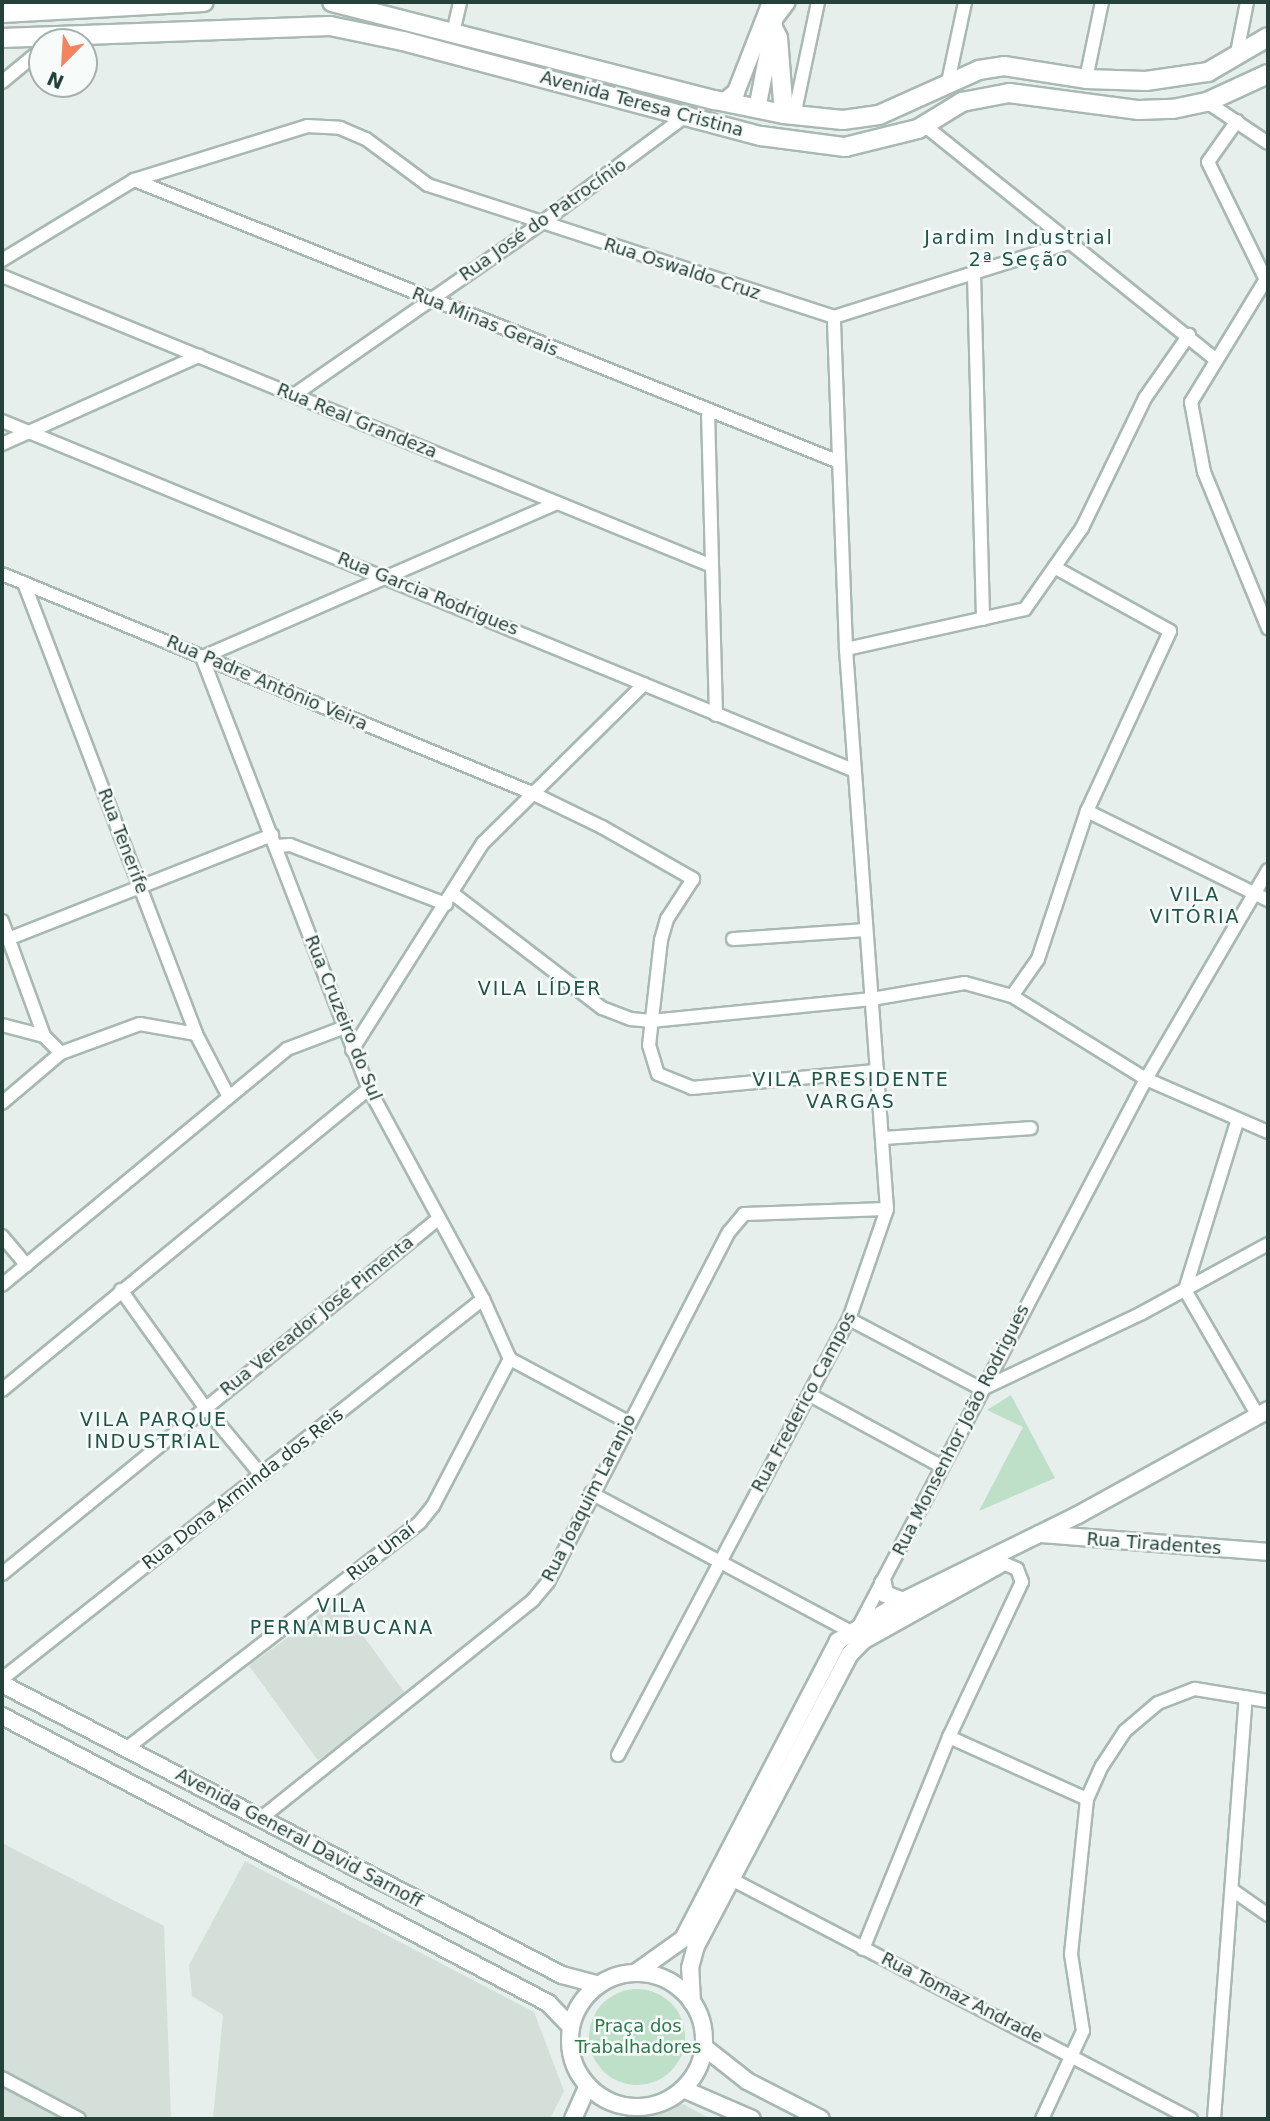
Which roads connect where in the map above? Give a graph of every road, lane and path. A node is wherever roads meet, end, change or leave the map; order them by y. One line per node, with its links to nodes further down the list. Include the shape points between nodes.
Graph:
1 (204, 2): 10 (main road)
2 (332, 2): 13 (main road, Avenida Teresa Cristina)
3 (460, 2): 13 (street)
4 (773, 2): 12 (street); 24 (street, via 736,92)
5 (787, 2): 12 (street)
6 (818, 2): 28 (street)
7 (965, 2): 23 (street)
8 (1102, 2): 21 (street)
9 (1247, 2): 18 (street)
10 (155, 4): 11 (main road)
11 (6, 9)
12 (773, 24): 26 (street); 28 (main road)
13 (453, 33): 24 (main road, Avenida Teresa Cristina)
14 (98, 36): 27 (main road, Avenida Teresa Cristina, via 330,26)
15 (1268, 37): 18 (main road, Avenida Teresa Cristina)
16 (2, 38): 17 (main road, Avenida Teresa Cristina)
17 (28, 38)
18 (1236, 58): 21 (main road, Avenida Teresa Cristina, via 1208,72 1146,81)
19 (28, 61): 22 (street)
20 (1268, 74): 25 (main road, Avenida Teresa Cristina)
21 (1086, 79): 23 (main road, Avenida Teresa Cristina, via 1004,66 979,71)
22 (2, 82)
23 (947, 87): 28 (main road, Avenida Teresa Cristina, via 878,115 843,120)
24 (724, 102): 26 (main road, Avenida Teresa Cristina)
25 (1207, 102): 29 (street); 30 (main road, Avenida Teresa Cristina, via 1139,110 1009,93 962,102)
26 (757, 109): 27 (main road, via 745,117 703,110); 28 (main road, Avenida Teresa Cristina)
27 (687, 115): 30 (main road, Avenida Teresa Cristina, via 761,136 845,148); 33 (street, Rua José do Patrocínio)
28 (789, 115)
29 (1237, 121): 31 (street); 38 (street, via 1208,162)
30 (924, 125): 34 (street)
31 (1268, 143)
32 (134, 180): 33 (street, Rua Oswaldo Cruz, via 307,126 340,128 366,139 428,185); 35 (street); 39 (street, Rua Minas Gerais)
33 (540, 225): 39 (street, Rua José do Patrocínio); 40 (street, Rua Oswaldo Cruz)
34 (1068, 243): 36 (street); 41 (street)
35 (2, 260)
36 (974, 274): 40 (street); 56 (street)
37 (2, 276): 42 (street, Rua Real Grandeza)
38 (1267, 278): 43 (street)
39 (429, 300): 44 (street, Rua José do Patrocínio); 45 (street, Rua Minas Gerais)
40 (834, 317): 49 (street, Rua Frederico Campos)
41 (1189, 335): 43 (street); 52 (street, via 1145,398 1093,508)
42 (199, 356): 44 (street, Rua Real Grandeza); 47 (street)
43 (1215, 359): 57 (street, via 1191,402 1204,472)
44 (294, 395): 50 (street, Rua Real Grandeza)
45 (708, 411): 49 (street, Rua Minas Gerais); 51 (street)
46 (2, 421): 47 (street, Rua Garcia Rodrigues)
47 (30, 432): 48 (street); 54 (street, Rua Garcia Rodrigues)
48 (2, 444)
49 (837, 461): 58 (street, Rua Frederico Campos)
50 (557, 503): 51 (street, Rua Real Grandeza); 54 (street)
51 (712, 566): 61 (street)
52 (1054, 567): 56 (street, via 1026,610); 64 (street, via 1170,631)
53 (2, 573): 55 (street, Rua Padre Antônio Veira)
54 (384, 576): 59 (street); 60 (street, Rua Garcia Rodrigues)
55 (24, 583): 59 (street, Rua Padre Antônio Veira); 67 (street, Rua Tenerife)
56 (983, 619): 58 (street)
57 (1268, 628)
58 (846, 649): 62 (street, Rua Frederico Campos)
59 (202, 657): 63 (street, Rua Padre Antônio Veira); 65 (street, Rua Cruzeiro do Sul)
60 (644, 684): 61 (street, Rua Garcia Rodrigues); 63 (street)
61 (716, 715): 62 (street, Rua Garcia Rodrigues)
62 (853, 770): 72 (street, Rua Frederico Campos)
63 (532, 793): 69 (street, via 483,843); 77 (street, Rua Padre Antônio Veira, via 692,879 667,919)
64 (1087, 811): 68 (street); 75 (street, via 1038,959)
65 (274, 841): 67 (street); 69 (street); 79 (street, Rua Cruzeiro do Sul)
66 (1268, 870): 68 (street, Rua Monsenhor João Rodrigues)
67 (139, 884): 73 (street); 80 (street, Rua Tenerife)
68 (1257, 892): 70 (street); 85 (street, Rua Monsenhor João Rodrigues)
69 (449, 898): 77 (street, via 602,1008); 82 (street)
70 (1268, 900)
71 (2, 921): 73 (street)
72 (864, 930): 74 (street); 76 (street, Rua Frederico Campos)
73 (8, 939): 81 (street)
74 (733, 939)
75 (1012, 996): 76 (street, via 965,984); 85 (street)
76 (872, 999): 77 (street); 84 (street, Rua Frederico Campos)
77 (651, 1021): 84 (street, via 649,1045 658,1074 692,1088)
78 (2, 1025): 81 (street)
79 (345, 1027): 82 (street, Rua Cruzeiro do Sul); 87 (street, via 286,1049)
80 (196, 1034): 83 (street, via 140,1024); 87 (street, Rua Tenerife)
81 (44, 1036): 83 (street)
82 (352, 1050): 86 (street, Rua Cruzeiro do Sul)
83 (61, 1053): 88 (street)
84 (877, 1071): 92 (street, Rua Frederico Campos)
85 (1146, 1079): 89 (street); 105 (street, Rua Monsenhor João Rodrigues)
86 (369, 1088): 94 (street, Rua Cruzeiro do Sul); 99 (street)
87 (229, 1097): 97 (street)
88 (2, 1103)
89 (1237, 1122): 91 (street); 100 (street)
90 (1031, 1128): 92 (street)
91 (1268, 1132)
92 (882, 1138): 93 (street, Rua Frederico Campos)
93 (887, 1209): 102 (street, Rua Frederico Campos); 109 (street, Rua Joaquim Laranjo, via 744,1214 729,1232)
94 (438, 1219): 101 (street, Rua Cruzeiro do Sul); 107 (street, Rua Vereador José Pimenta)
95 (2, 1236): 97 (street)
96 (1268, 1244): 100 (street)
97 (26, 1265): 98 (street)
98 (2, 1285)
99 (121, 1290): 104 (street); 107 (street)
100 (1185, 1290): 105 (street); 108 (street)
101 (483, 1299): 103 (street, Rua Cruzeiro do Sul); 111 (street, Rua Dona Arminda dos Reis)
102 (849, 1319): 105 (street); 106 (street, Rua Frederico Campos)
103 (510, 1359): 109 (street); 129 (street, Rua Unaí, via 433,1506 420,1522)
104 (2, 1390)
105 (982, 1390): 110 (street, Rua Monsenhor João Rodrigues)
106 (810, 1395): 110 (street); 117 (street, Rua Frederico Campos)
107 (204, 1406): 111 (street); 119 (street, Rua Vereador José Pimenta)
108 (1263, 1413): 113 (street)
109 (628, 1422): 112 (street, Rua Joaquim Laranjo)
110 (941, 1466): 120 (street, Rua Monsenhor João Rodrigues)
111 (261, 1475): 123 (street, Rua Dona Arminda dos Reis)
112 (591, 1493): 117 (street); 132 (street, Rua Joaquim Laranjo, via 548,1582 533,1600)
113 (1078, 1515): 114 (street); 115 (street)
114 (1040, 1534): 115 (street, Rua Tiradentes); 121 (street)
115 (1057, 1537): 116 (street, Rua Tiradentes); 118 (street)
116 (1268, 1552)
117 (717, 1563): 122 (street); 130 (street, Rua Frederico Campos)
118 (1003, 1563): 122 (street); 128 (street, via 1017,1569 1022,1581)
119 (2, 1574)
120 (883, 1583): 121 (street, via 885,1594); 122 (street, Rua Monsenhor João Rodrigues)
121 (903, 1601): 122 (street)
122 (857, 1633): 133 (street, Rua Monsenhor João Rodrigues); 137 (street, Rua Monsenhor João Rodrigues, via 838,1641 683,1939)
123 (2, 1679)
124 (2, 1684): 129 (street, Avenida General David Sarnoff)
125 (1247, 1697): 126 (street); 131 (street, via 1195,1689 1158,1703 1125,1731); 134 (street)
126 (1268, 1701)
127 (2, 1716): 140 (street, Avenida General David Sarnoff, via 548,2003)
128 (949, 1737): 131 (street); 136 (street)
129 (127, 1748): 132 (street, Avenida General David Sarnoff)
130 (618, 1755)
131 (1087, 1799): 142 (street, via 1070,1954 1084,2015)
132 (260, 1819): 138 (street, Avenida General David Sarnoff, via 562,1975)
133 (731, 1879): 136 (street, Rua Tomaz Andrade); 139 (street, Rua Monsenhor João Rodrigues, via 696,1946 690,1968)
134 (1234, 1891): 135 (street); 153 (street)
135 (1268, 1915)
136 (863, 1949): 142 (street, Rua Tomaz Andrade)
137 (638, 1972): 138 (street); 139 (street, via 676,1985)
138 (599, 1985): 140 (street, via 581,2003)
139 (692, 2002): 141 (street, via 704,2031)
140 (571, 2027): 144 (street, via 575,2067)
141 (704, 2047): 145 (street, via 696,2072); 150 (street, via 747,2081)
142 (1074, 2055): 151 (street); 152 (street, Rua Tomaz Andrade)
143 (2, 2078): 147 (street)
144 (588, 2086): 146 (street); 148 (street)
145 (684, 2089): 146 (street, via 664,2102); 149 (street)
146 (622, 2113)
147 (79, 2119)
148 (573, 2119)
149 (752, 2119)
150 (821, 2119)
151 (1041, 2119)
152 (1191, 2119)
153 (1214, 2119)

